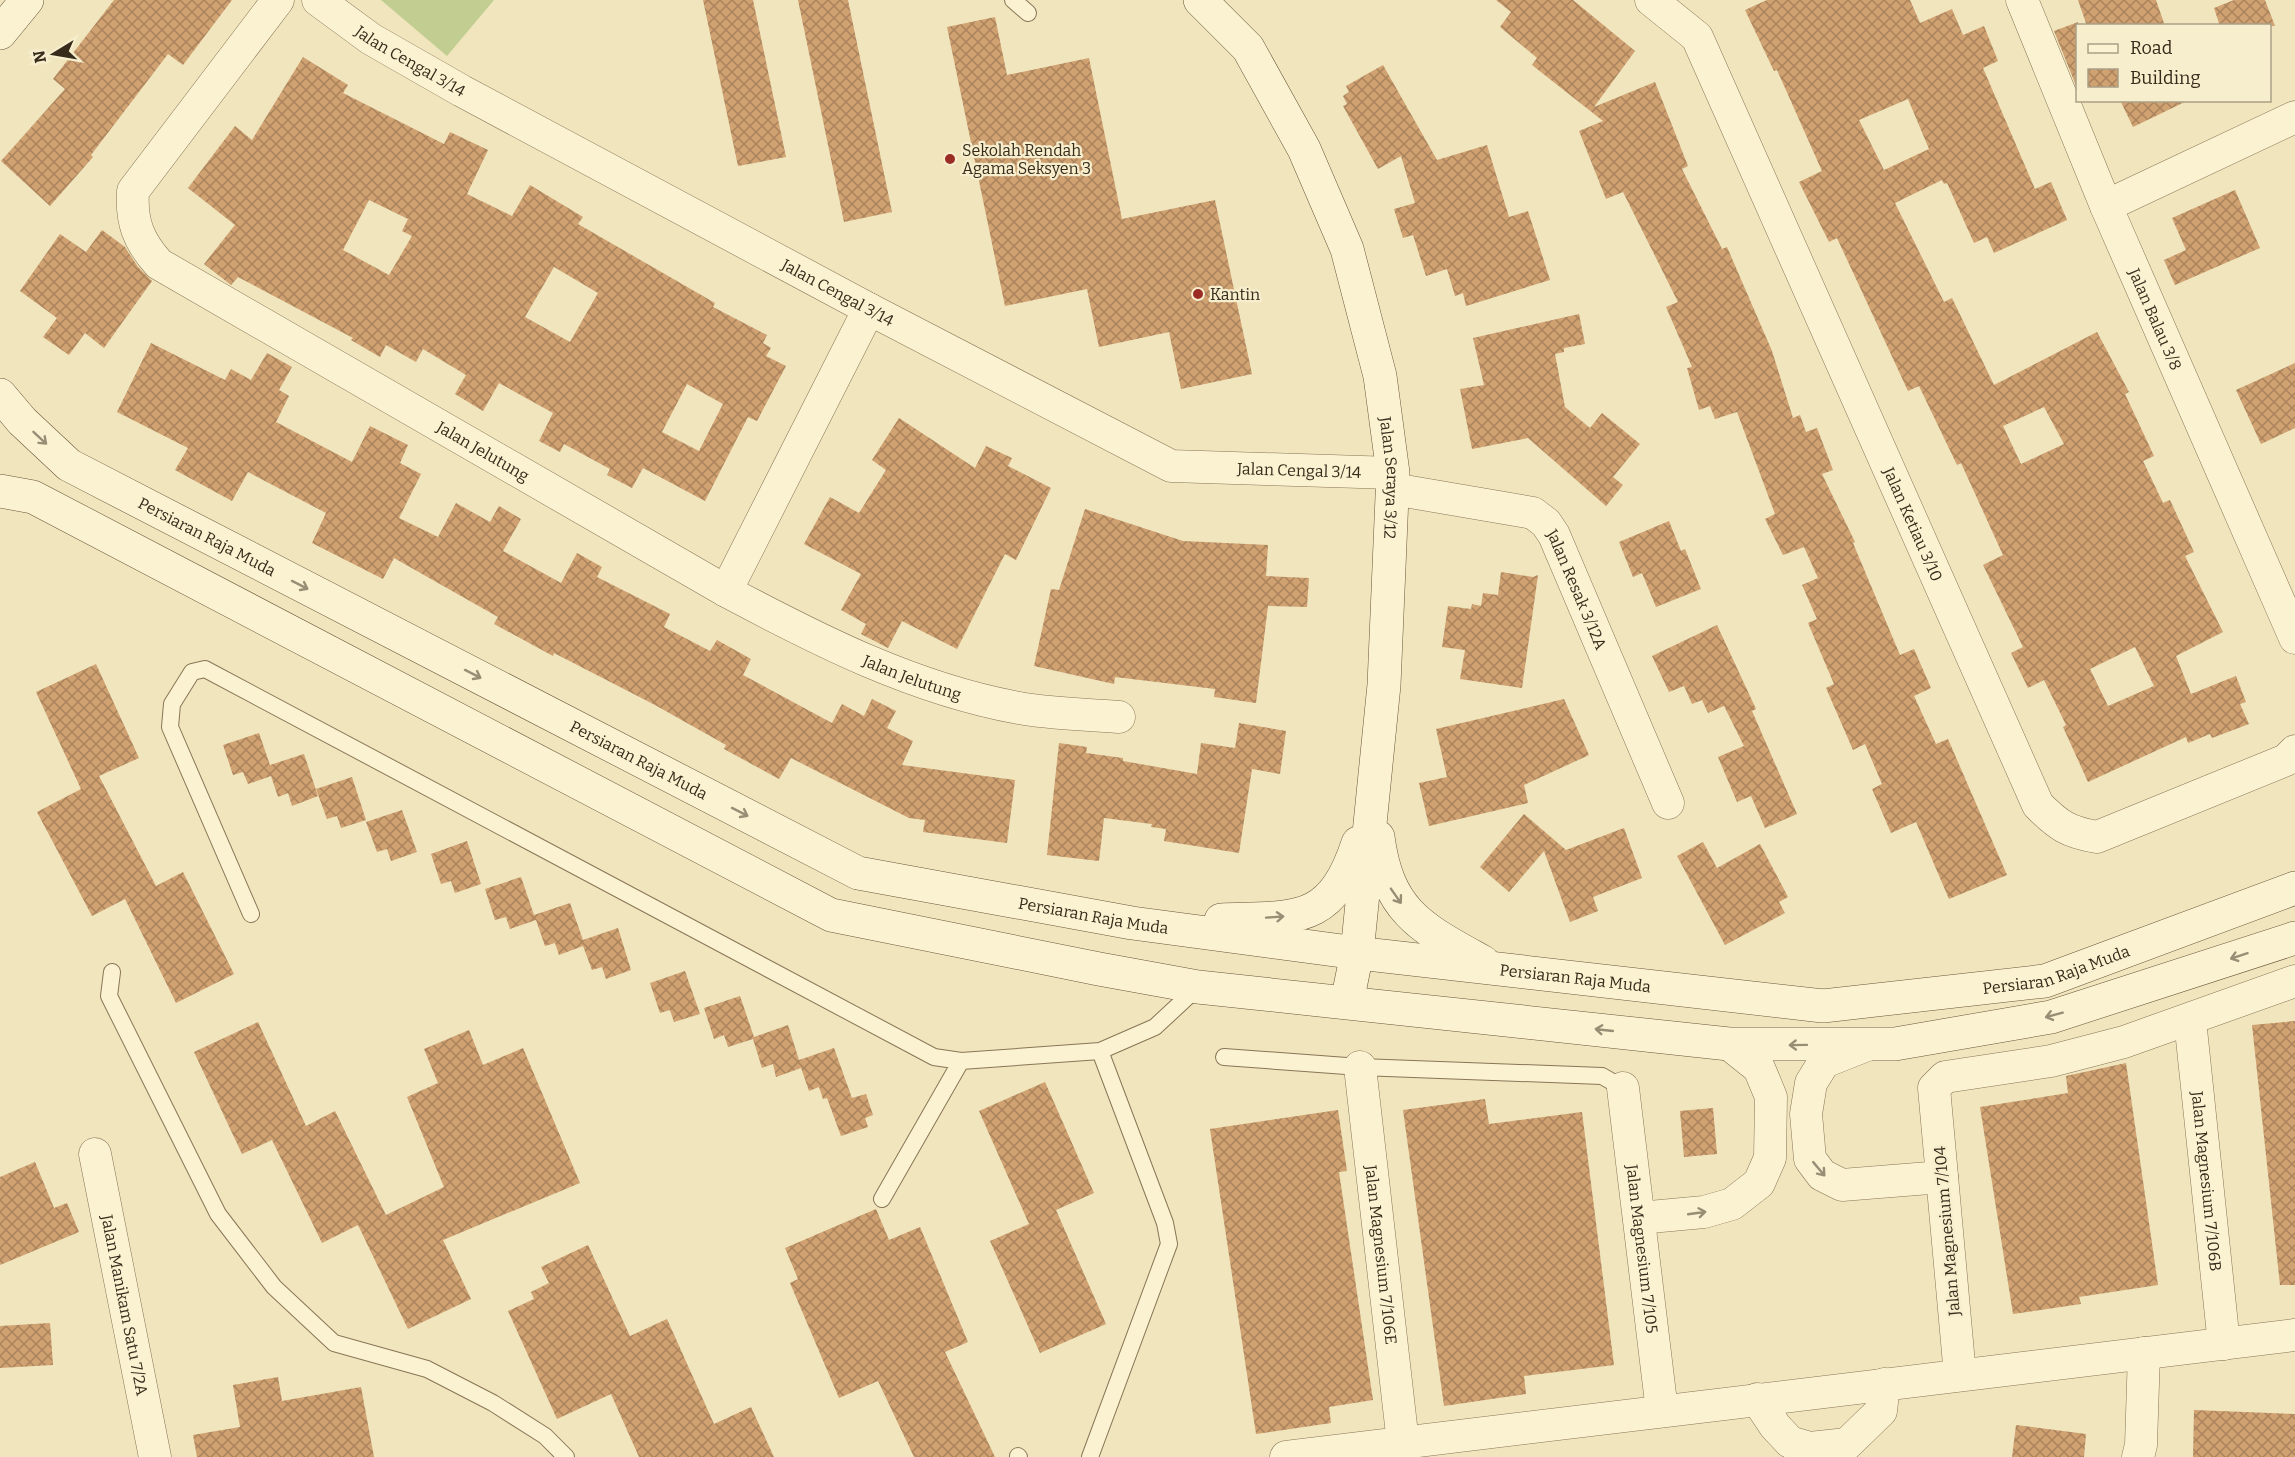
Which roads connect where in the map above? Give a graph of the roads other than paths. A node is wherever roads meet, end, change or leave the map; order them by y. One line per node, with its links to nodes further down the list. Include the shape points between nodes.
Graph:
1 (27, 0): 9 (main road)
2 (278, 0): 16 (street, Jalan Jelutung, via 133,190 131,212 145,249 159,264)
3 (318, 0): 12 (street, Jalan Cengal 3/14, via 371,39 462,91)
4 (1012, 0): 8 (lane)
5 (1200, 0): 14 (main road, Jalan Seraya 3/12, via 1248,48 1304,149 1347,249 1380,376)
6 (1651, 0): 19 (street, Jalan Ketiau 3/10, via 1698,37 2038,805 2057,825 2073,833 2097,837 2286,760)
7 (2022, 0): 11 (street, Jalan Balau 3/8)
8 (1028, 13)
9 (0, 33)
10 (2295, 117): 11 (street)
11 (2106, 206): 17 (street, Jalan Balau 3/8)
12 (869, 309): 14 (street, Jalan Cengal 3/14, via 1171,466); 16 (street)
13 (0, 395): 24 (main road, Persiaran Raja Muda, one-way to 24, via 69,465 858,873)
14 (1393, 481): 20 (main road, Jalan Seraya 3/12, via 1384,685); 21 (street, Jalan Resak 3/12A, via 1533,513 1546,523)
15 (0, 491): 30 (main road, via 33,497 831,915)
16 (726, 591): 18 (street, Jalan Jelutung, via 820,641 919,681 1019,708)
17 (2295, 638)
18 (1119, 717)
19 (2295, 751)
20 (1373, 800): 24 (main road, one-way to 20, via 1295,916 1318,908 1333,895 1348,872); 26 (main road, Jalan Seraya 3/12); 27 (main road, one-way to 27, via 1381,864 1393,894 1424,929)
21 (1668, 803)
22 (2295, 888): 27 (main road, Persiaran Raja Muda, via 2045,981 1823,1006)
23 (251, 914): 37 (lane, via 170,727 172,704 192,672 205,669 934,1057)
24 (1132, 923): 26 (main road, Persiaran Raja Muda)
25 (2295, 938): 34 (main road, one-way to 34, via 2051,1017 1895,1044)
26 (1357, 953): 27 (main road, Persiaran Raja Muda); 31 (main road, Jalan Seraya 3/12)
27 (1496, 969)
28 (112, 972): 54 (lane, via 109,996 219,1214 274,1287 333,1343 427,1369 494,1403 545,1436)
29 (2295, 981): 32 (street)
30 (1198, 987): 31 (main road); 35 (lane, via 1155,1027)
31 (1347, 1002): 33 (main road, one-way to 31)
32 (2190, 1020): 41 (street, Jalan Magnesium 7/104, via 2051,1061 1945,1077 1934,1088); 45 (street, Jalan Magnesium 7/106B)
33 (1729, 1044): 34 (main road, one-way to 33); 43 (street, one-way to 33, via 1704,1212 1732,1203 1759,1183 1770,1158 1771,1097 1759,1068)
34 (1869, 1044): 41 (street, one-way to 41, via 1824,1062 1810,1083 1806,1114 1810,1159 1822,1175 1842,1185)
35 (1100, 1051): 37 (lane); 55 (lane, via 1165,1222 1169,1244)
36 (1224, 1057): 38 (lane)
37 (961, 1061): 42 (lane)
38 (1360, 1067): 39 (lane, via 1602,1076); 51 (street, Jalan Magnesium 7/106E)
39 (1623, 1088): 43 (street, Jalan Magnesium 7/105)
40 (95, 1154): 53 (street, Jalan Manikam Satu 7/2A)
41 (1942, 1177): 47 (street, Jalan Magnesium 7/104)
42 (882, 1198)
43 (1638, 1218): 50 (street, Jalan Magnesium 7/105)
44 (2295, 1335): 45 (street)
45 (2224, 1344): 46 (street)
46 (2144, 1353): 47 (street); 57 (street)
47 (1959, 1375): 48 (street)
48 (1884, 1384): 49 (street); 49 (street, via 1881,1411 1847,1444 1810,1448 1791,1442)
49 (1757, 1399): 50 (street)
50 (1662, 1411): 52 (street)
51 (1403, 1443): 52 (street); 56 (street)
52 (1498, 1444)
53 (154, 1457)
54 (566, 1457)
55 (1090, 1457)
56 (1286, 1457)
57 (2138, 1457)

